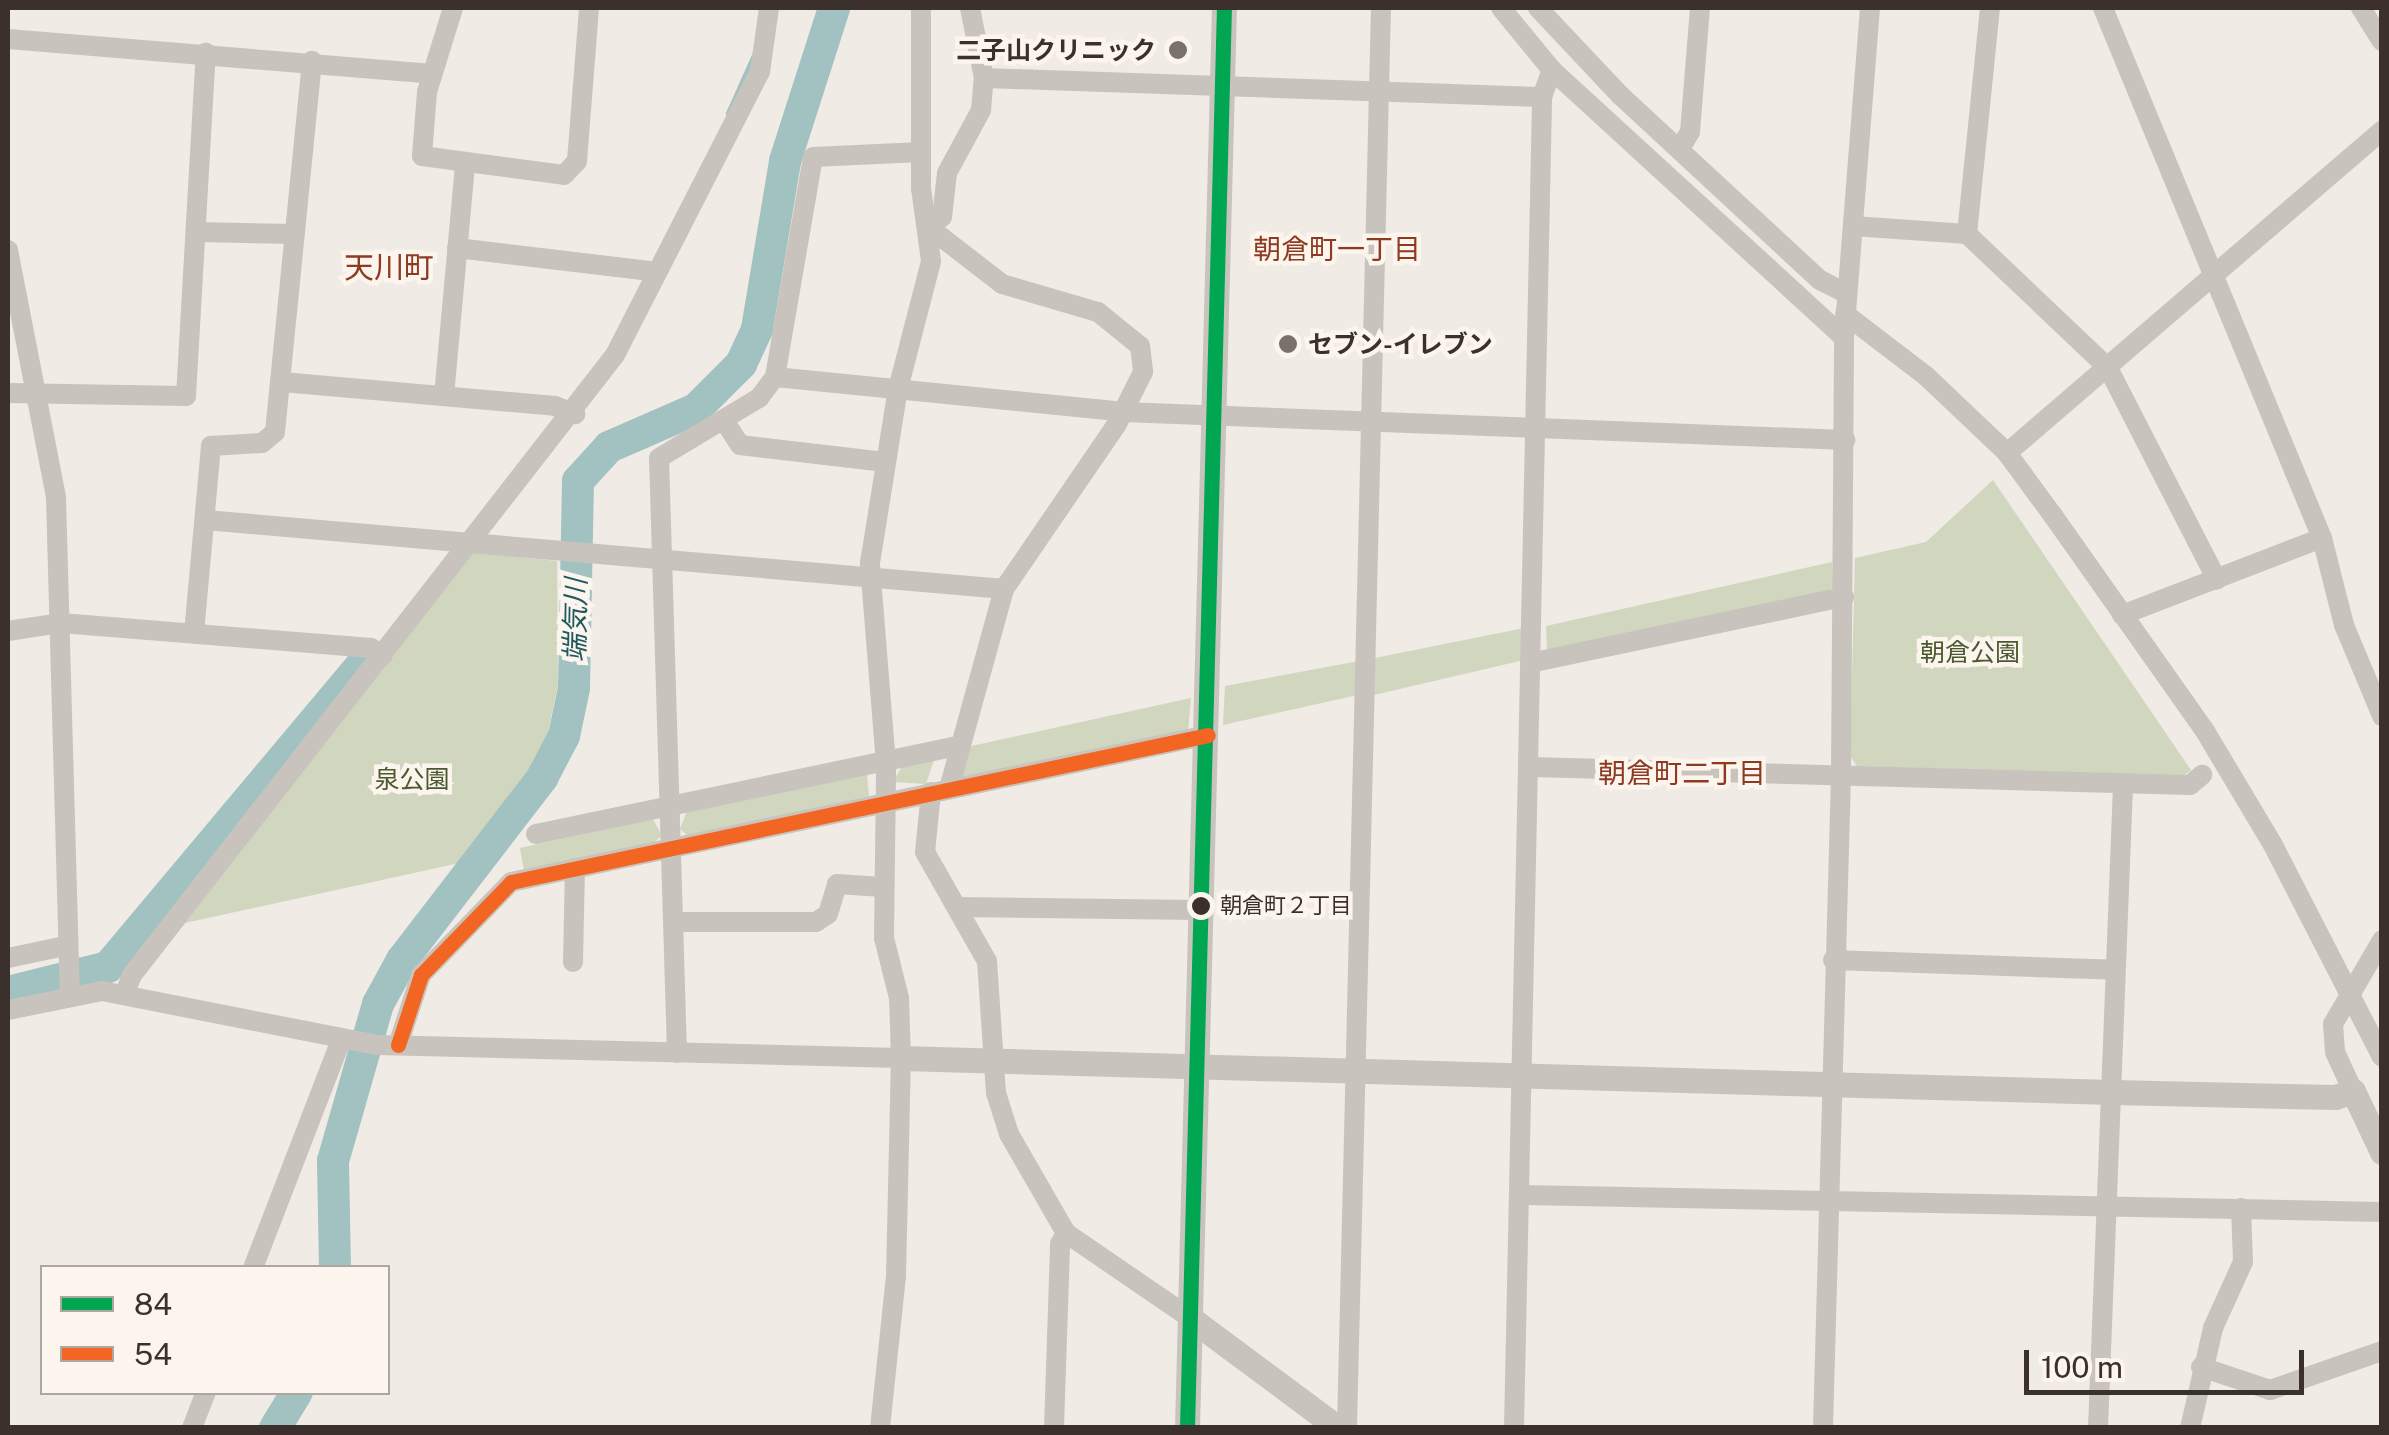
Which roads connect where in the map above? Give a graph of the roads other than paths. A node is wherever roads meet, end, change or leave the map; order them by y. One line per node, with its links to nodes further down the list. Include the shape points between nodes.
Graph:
1 (453, 8): 20 (street)
2 (590, 8): 28 (street, via 574,172)
3 (769, 8): 39 (street, via 760,72)
4 (921, 8): 27 (street)
5 (970, 8): 21 (street)
6 (1224, 8): 22 (street)
7 (1381, 8): 23 (street)
8 (1500, 8): 19 (street)
9 (1538, 8): 26 (street, via 1582,59)
10 (1700, 8): 26 (street, via 1690,132)
11 (1870, 8): 32 (street)
12 (1990, 8): 35 (street)
13 (2103, 8): 38 (street)
14 (2361, 8): 16 (street)
15 (8, 38): 17 (street)
16 (2382, 40)
17 (206, 53): 18 (street); 33 (street)
18 (312, 61): 20 (street); 34 (street)
19 (1552, 70): 24 (street); 41 (street)
20 (433, 74): 28 (street, via 422,156)
21 (984, 78): 22 (street); 30 (street, via 980,110 948,173)
22 (1222, 85): 23 (street); 51 (street)
23 (1380, 92): 24 (street); 52 (street)
24 (1542, 97): 54 (street)
25 (2382, 130): 38 (street)
26 (1680, 148): 40 (street)
27 (921, 152): 29 (street); 43 (street, via 813,157)
28 (465, 167): 36 (street)
29 (922, 198): 30 (street, via 934,204); 31 (street)
30 (945, 199): 31 (street, via 940,220)
31 (927, 226): 45 (street, via 931,261); 49 (street, via 1002,284 1092,308 1136,342 1143,372)
32 (1853, 226): 35 (street); 40 (street)
33 (196, 232): 34 (street); 46 (street, via 186,396)
34 (294, 234): 44 (street)
35 (1967, 234): 42 (street)
36 (458, 248): 39 (street); 48 (street)
37 (8, 250): 46 (street)
38 (2214, 270): 42 (street); 59 (street)
39 (658, 272): 50 (street)
40 (1846, 304): 41 (street); 56 (street)
41 (1844, 338): 55 (street)
42 (2108, 368): 56 (street); 63 (street)
43 (774, 377): 45 (street); 53 (street, via 759,398)
44 (282, 382): 48 (street); 58 (street, via 271,440 211,446)
45 (898, 389): 49 (street); 57 (street)
46 (38, 391): 47 (street); 67 (street, via 54,471)
47 (8, 393)
48 (444, 396): 50 (street, via 555,406)
49 (1124, 412): 51 (street); 64 (street)
50 (575, 414): 60 (street)
51 (1215, 414): 52 (street); 73 (street)
52 (1373, 420): 54 (street); 107 (street)
53 (725, 422): 57 (street, via 740,445); 61 (street, via 658,458)
54 (1537, 426): 55 (street); 71 (street)
55 (1846, 440): 65 (street)
56 (2007, 453): 66 (street)
57 (884, 462): 62 (street)
58 (206, 520): 60 (street); 69 (street)
59 (2322, 538): 63 (street); 72 (street, via 2344,625)
60 (472, 544): 61 (street); 70 (street)
61 (659, 563): 62 (street); 82 (street)
62 (872, 578): 64 (street); 75 (street)
63 (2217, 580): 66 (street)
64 (1004, 589): 74 (street, via 972,718)
65 (1844, 597): 71 (street); 77 (street)
66 (2122, 615): 96 (street, via 2205,730)
67 (62, 623): 68 (street); 69 (street); 95 (street)
68 (8, 631)
69 (194, 633): 70 (street, via 371,648)
70 (382, 656): 97 (street)
71 (1530, 662): 76 (street)
72 (2382, 716)
73 (1208, 735): 80 (street); 88 (street)
74 (956, 746): 75 (street); 80 (street)
75 (886, 764): 81 (street); 82 (street)
76 (1531, 768): 77 (street); 108 (street)
77 (1841, 775): 79 (street); 92 (street)
78 (2202, 776): 79 (street, via 2190,786)
79 (2123, 784): 94 (street)
80 (940, 788): 81 (street); 87 (street, via 926,860)
81 (886, 800): 84 (street); 86 (street)
82 (668, 804): 83 (street); 84 (street)
83 (536, 834)
84 (670, 848): 85 (street); 89 (street)
85 (575, 868): 93 (street); 101 (street, via 502,886 422,976)
86 (884, 888): 89 (street, via 837,884 828,914 816,922); 104 (street)
87 (959, 907): 88 (street); 105 (street, via 987,961)
88 (1200, 910): 106 (street)
89 (673, 922): 102 (street)
90 (2382, 940): 96 (street)
91 (8, 958): 95 (street)
92 (1833, 960): 94 (street); 109 (street)
93 (573, 962)
94 (2115, 970): 111 (street)
95 (67, 972): 97 (street); 98 (street)
96 (2348, 990): 99 (street); 110 (street, via 2332,1039)
97 (125, 993): 100 (street)
98 (8, 1010)
99 (2375, 1026): 103 (street)
100 (347, 1041): 101 (street); 119 (street)
101 (388, 1045): 102 (street)
102 (676, 1053): 104 (street)
103 (2382, 1057)
104 (901, 1058): 105 (street); 125 (street, via 896,1276)
105 (996, 1060): 106 (street); 118 (street, via 999,1110)
106 (1196, 1068): 107 (street); 120 (street)
107 (1356, 1071): 108 (street); 129 (street)
108 (1522, 1076): 109 (street); 113 (street)
109 (1832, 1086): 111 (street); 114 (street)
110 (2352, 1090): 111 (street, via 2335,1096); 112 (street)
111 (2112, 1092): 115 (street)
112 (2382, 1152)
113 (1522, 1194): 114 (street); 130 (street)
114 (1828, 1202): 115 (street); 131 (street)
115 (2108, 1205): 116 (street); 132 (street)
116 (2241, 1208): 117 (street); 122 (street, via 2242,1262)
117 (2382, 1212)
118 (1066, 1233): 120 (street); 126 (street, via 1060,1244)
119 (254, 1265)
120 (1190, 1318): 127 (street); 128 (street)
121 (2382, 1351): 122 (street, via 2270,1390)
122 (2202, 1367): 133 (street)
123 (205, 1395): 124 (street)
124 (192, 1428)
125 (880, 1428)
126 (1054, 1428)
127 (1187, 1428)
128 (1338, 1428)
129 (1347, 1428)
130 (1514, 1428)
131 (1823, 1428)
132 (2098, 1428)
133 (2190, 1428)

